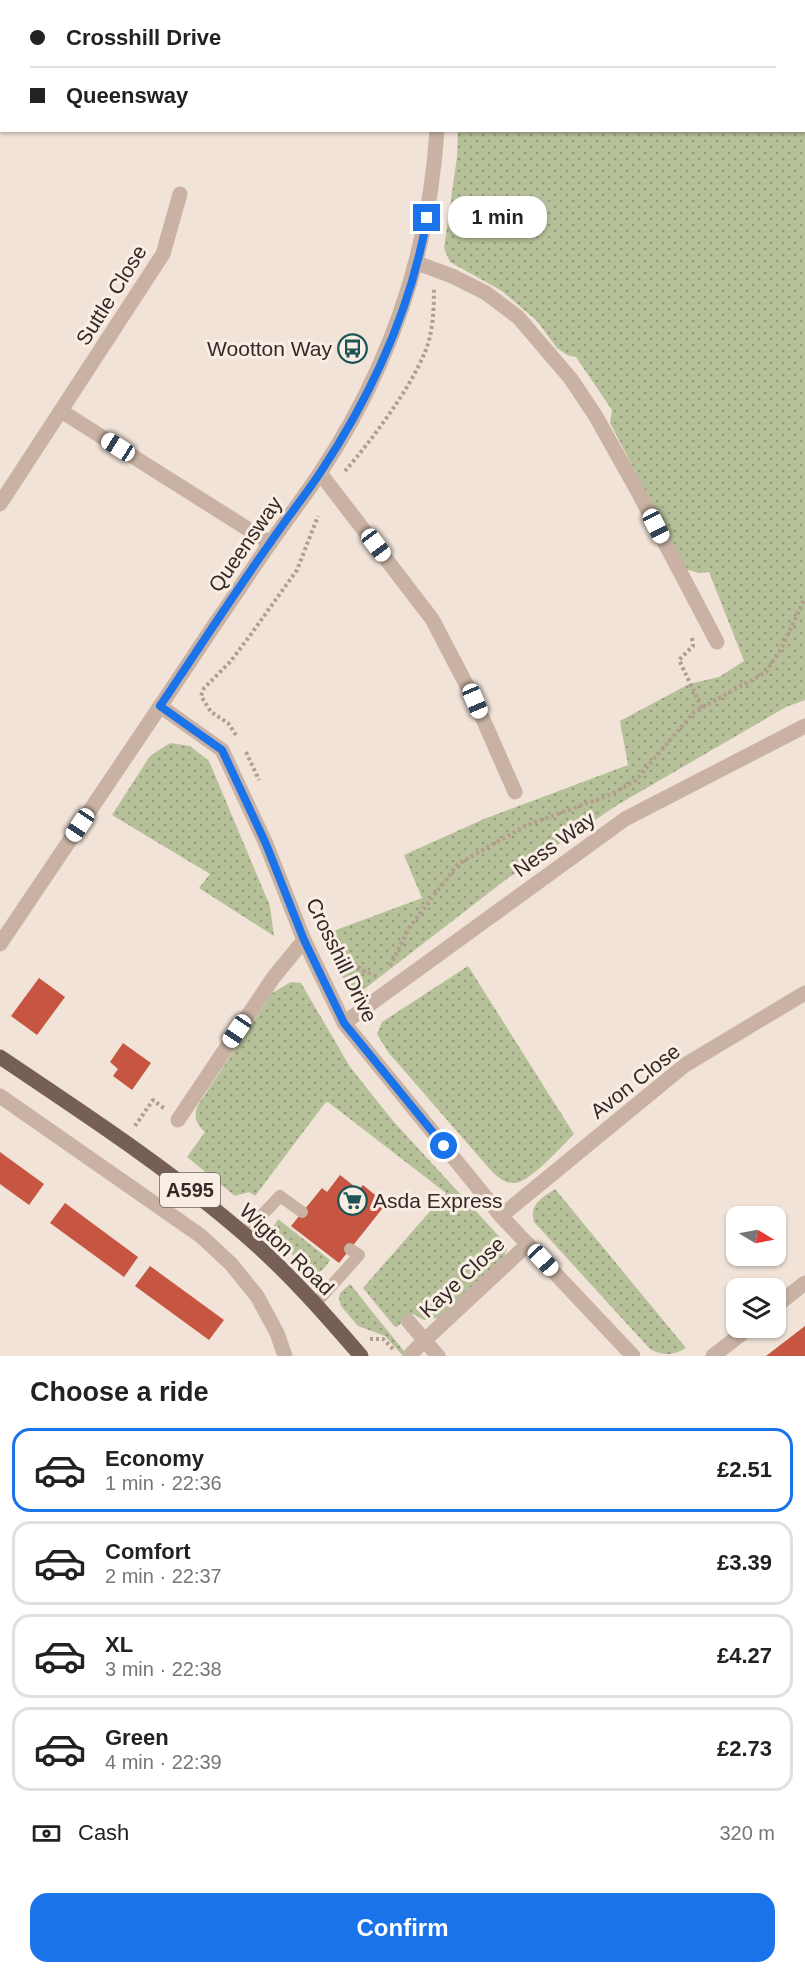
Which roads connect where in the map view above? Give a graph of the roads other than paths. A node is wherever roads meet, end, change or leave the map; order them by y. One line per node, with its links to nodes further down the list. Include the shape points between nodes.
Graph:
1 (437, 132): 3 (street, Queensway, via 435,173)
2 (180, 194): 4 (street, Suttle Close, via 163,254)
3 (417, 263): 5 (street, Queensway, via 379,367); 8 (street, via 486,293 518,317 571,379 636,488)
4 (62, 411): 6 (street, Suttle Close); 7 (street)
5 (320, 473): 7 (street, Queensway); 11 (street, via 432,619 475,701)
6 (0, 504)
7 (270, 543): 9 (street, Queensway)
8 (717, 642)
9 (160, 706): 12 (street, Crosshill Drive, via 222,750 266,844); 13 (street, Queensway)
10 (805, 726): 15 (street, Ness Way, via 625,819)
11 (514, 792)
12 (304, 940): 15 (street, Crosshill Drive); 18 (street, via 273,978)
13 (0, 944)
14 (805, 993): 20 (street, Avon Close, via 686,1065)
15 (344, 1023): 20 (street, Crosshill Drive)
16 (0, 1057): 21 (main road, Wigton Road / A595, via 124,1141)
17 (0, 1096): 32 (street, via 201,1236 257,1296)
18 (178, 1120)
19 (302, 1212): 21 (lane, via 280,1196)
20 (501, 1216): 22 (street, Crosshill Drive)
21 (244, 1234): 26 (main road, Wigton Road / A595)
22 (528, 1244): 29 (street, Kaye Close); 34 (street, Crosshill Drive)
23 (350, 1249): 26 (lane, via 359,1255)
24 (805, 1282): 25 (street)
25 (786, 1298)
26 (316, 1304): 30 (main road, Wigton Road / A595)
27 (409, 1322): 29 (street, Kaye Close)
28 (736, 1338): 35 (street)
29 (426, 1340): 31 (street); 33 (street, Kaye Close)
30 (356, 1354)
31 (405, 1355)
32 (285, 1356)
33 (438, 1356)
34 (633, 1356)
35 (713, 1356)

